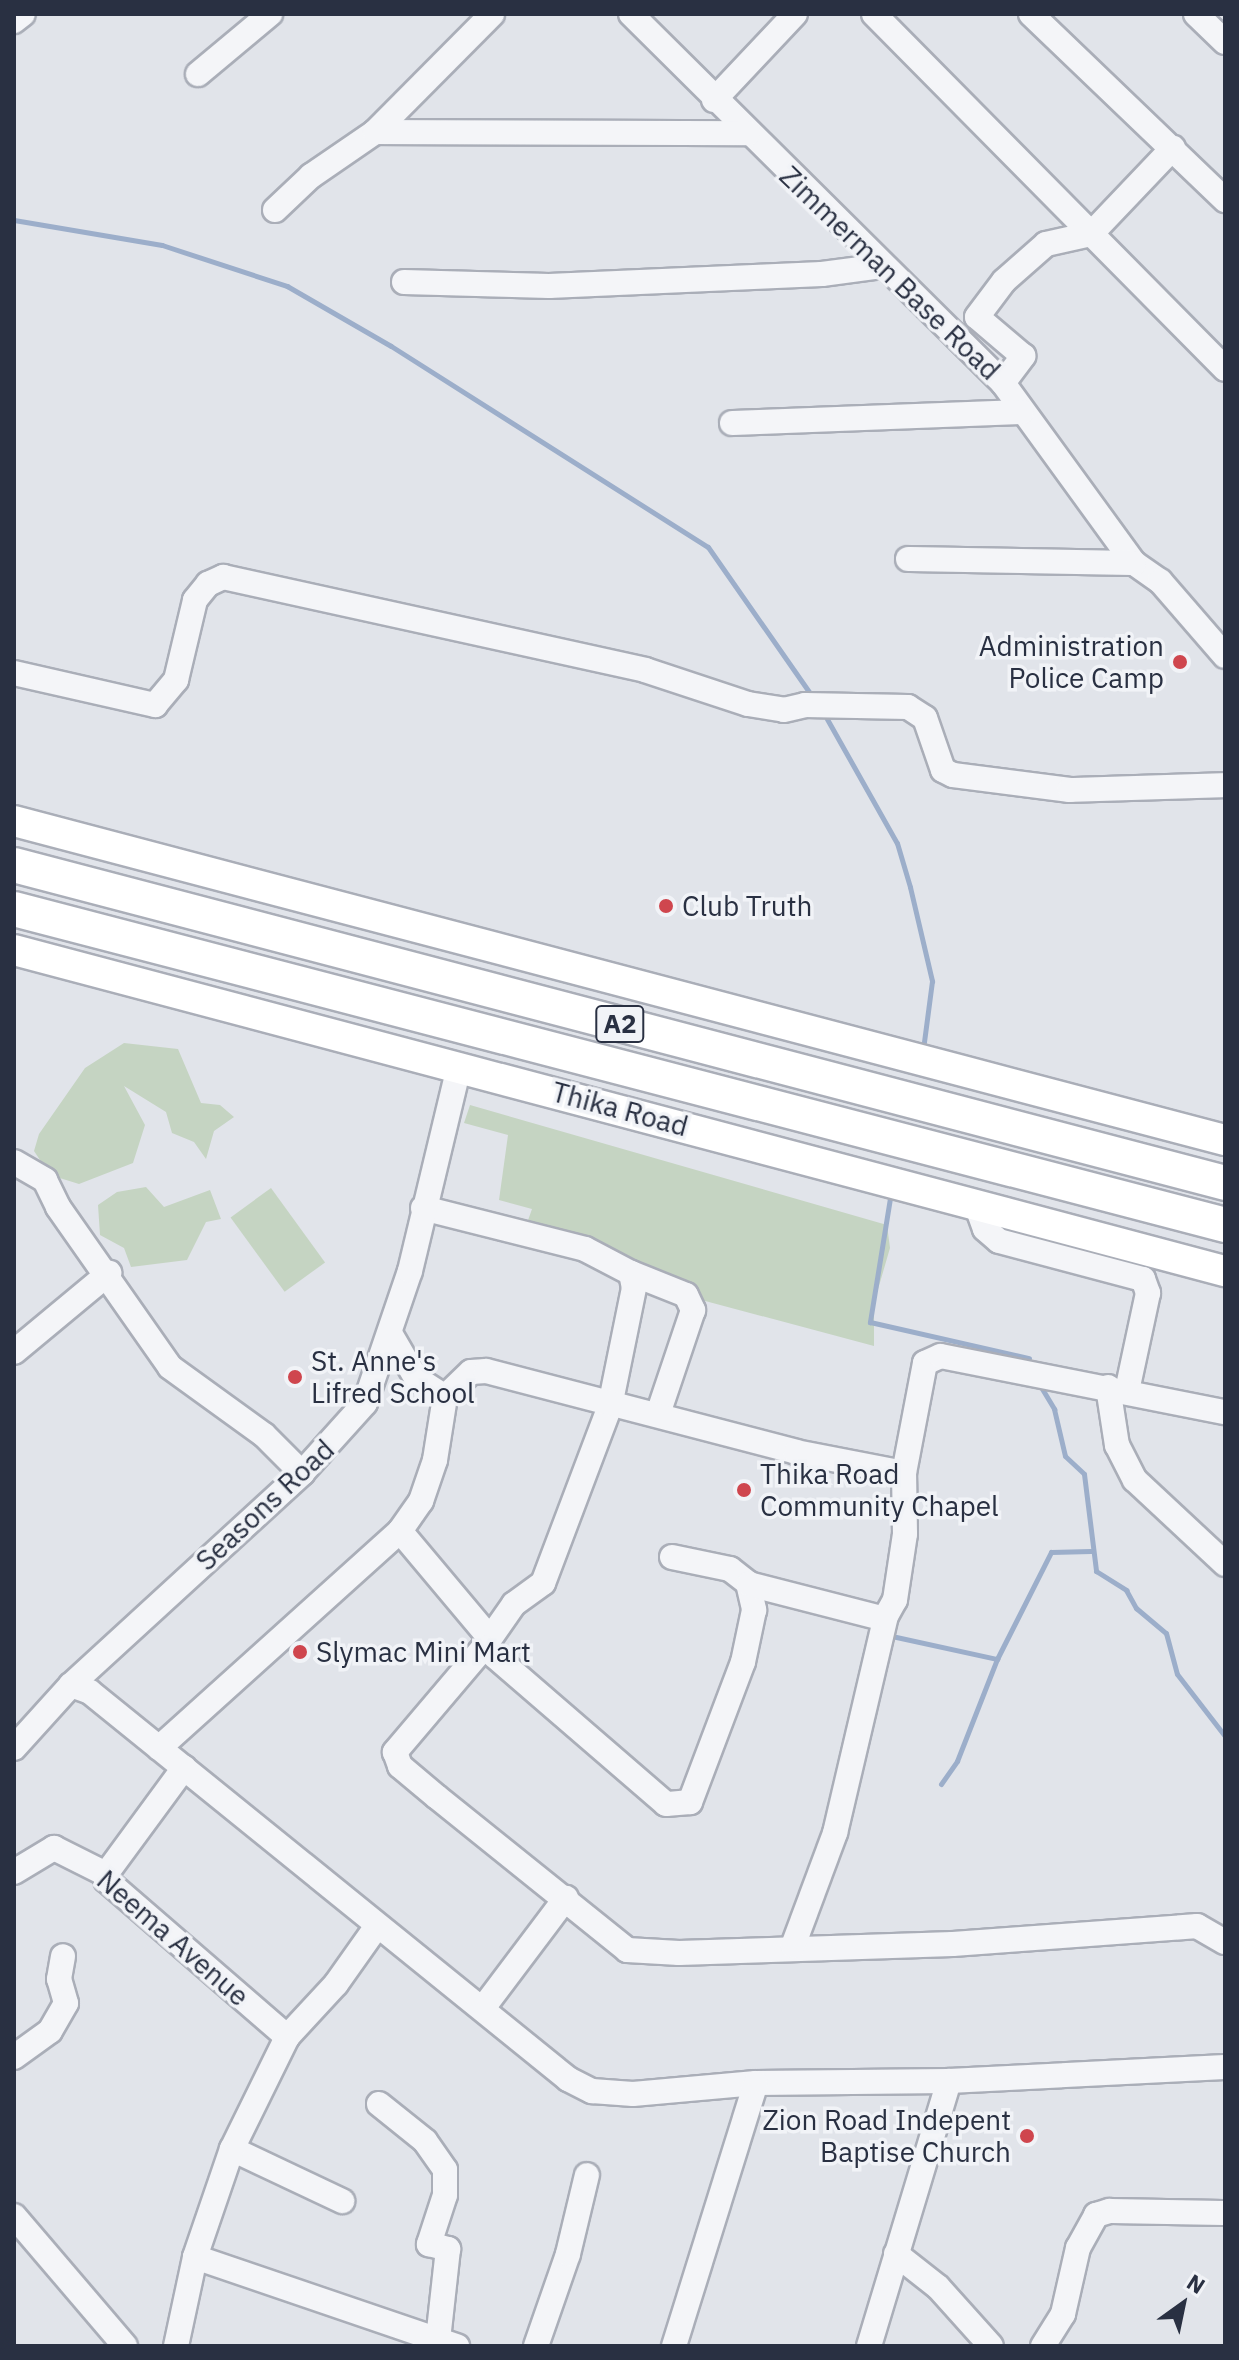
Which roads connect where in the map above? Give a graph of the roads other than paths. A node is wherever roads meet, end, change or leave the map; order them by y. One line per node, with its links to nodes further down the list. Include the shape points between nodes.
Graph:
1 (23, 14): 9 (street)
2 (270, 14): 11 (street)
3 (492, 14): 13 (street)
4 (631, 14): 12 (street, Zimmerman Base Road)
5 (795, 14): 12 (street)
6 (874, 14): 18 (street)
7 (1031, 14): 15 (street)
8 (1196, 14): 10 (street)
9 (14, 21)
10 (1225, 42)
11 (198, 74)
12 (714, 100): 14 (street, Zimmerman Base Road)
13 (375, 132): 14 (street); 17 (street, via 311,176)
14 (748, 133): 19 (street, Zimmerman Base Road)
15 (1173, 148): 16 (street); 18 (street)
16 (1225, 200)
17 (275, 210)
18 (1091, 234): 21 (street); 22 (street, via 1046,244 1004,281 977,317 1023,356)
19 (883, 266): 20 (street, via 822,274 549,286); 22 (street, Zimmerman Base Road)
20 (404, 282)
21 (1225, 369)
22 (1003, 383): 23 (street, Zimmerman Base Road)
23 (1022, 412): 24 (street); 26 (street, Zimmerman Base Road)
24 (732, 423)
25 (908, 559): 26 (street)
26 (1134, 563): 27 (street, Zimmerman Base Road, via 1160,581)
27 (1225, 656)
28 (14, 673): 29 (street, via 155,705 176,680 195,600 208,584 223,577 645,670 748,704 784,710 908,707 925,718 943,770 953,775 1070,790)
29 (1225, 785)
30 (14, 821): 35 (main road)
31 (14, 865): 37 (highway, A2)
32 (14, 909): 40 (highway, Thika Road / A2)
33 (14, 950): 34 (main road, Thika Road)
34 (459, 1067): 38 (main road, Thika Road); 39 (street, Seasons Road)
35 (1225, 1140)
36 (14, 1162): 42 (street, via 45,1180 58,1207)
37 (1225, 1183)
38 (977, 1207): 41 (main road, Thika Road); 46 (street, via 985,1229 999,1241 1143,1279 1148,1293)
39 (423, 1208): 43 (street, via 585,1249); 44 (street, Seasons Road)
40 (1225, 1225)
41 (1225, 1271)
42 (109, 1273): 45 (street); 51 (street, via 177,1374 264,1435)
43 (631, 1273): 48 (street, via 634,1288); 50 (street, via 686,1295 693,1310)
44 (391, 1335): 47 (street, via 416,1378); 51 (street, Seasons Road, via 365,1403)
45 (14, 1352)
46 (1118, 1389): 49 (street); 52 (street, via 932,1356 918,1385); 55 (street, via 1117,1445 1135,1480)
47 (445, 1397): 48 (street, via 458,1380 486,1371); 53 (street, via 435,1460 421,1501)
48 (610, 1406): 50 (street); 58 (street, via 543,1583 514,1604)
49 (1225, 1412)
50 (658, 1414): 52 (street, via 796,1452)
51 (302, 1473): 59 (street, Seasons Road)
52 (904, 1473): 57 (street, via 905,1534 895,1600)
53 (400, 1531): 58 (street); 61 (street)
54 (672, 1557): 56 (street, via 730,1569)
55 (1225, 1564)
56 (749, 1584): 57 (street); 58 (street, via 754,1610 749,1643 690,1802 682,1805 666,1804)
57 (885, 1619): 68 (street, via 835,1833)
58 (486, 1642): 65 (street, via 402,1742 396,1759)
59 (71, 1685): 60 (street, Seasons Road); 61 (street, via 90,1692)
60 (14, 1748)
61 (159, 1748): 62 (street)
62 (184, 1768): 64 (street); 66 (street)
63 (14, 1872): 64 (street, Neema Avenue, via 54,1848)
64 (106, 1874): 71 (street, Neema Avenue, via 106,1880)
65 (566, 1898): 68 (street, via 627,1950 641,1954); 70 (street)
66 (377, 1926): 70 (street); 71 (street, via 336,1984)
67 (1225, 1942): 68 (street, via 1197,1926 953,1944)
68 (793, 1946)
69 (63, 1956): 72 (street, via 59,1979 66,2003 50,2031)
70 (483, 2008): 75 (street, via 568,2079 592,2091 633,2094)
71 (287, 2037): 77 (street)
72 (14, 2057)
73 (1225, 2067): 74 (street)
74 (949, 2081): 75 (street); 82 (street)
75 (756, 2083): 88 (street)
76 (379, 2104): 84 (street, via 425,2141 445,2170 445,2195 429,2244 448,2249)
77 (232, 2149): 79 (street); 83 (street)
78 (587, 2175): 87 (street, via 568,2254)
79 (342, 2201)
80 (1225, 2213): 91 (street, via 1096,2215 1078,2248 1063,2314)
81 (14, 2216): 85 (street)
82 (896, 2254): 89 (street); 90 (street, via 938,2287)
83 (195, 2257): 84 (street); 86 (street)
84 (447, 2343)
85 (125, 2346)
86 (176, 2346)
87 (536, 2346)
88 (674, 2346)
89 (869, 2346)
90 (991, 2346)
91 (1043, 2346)

